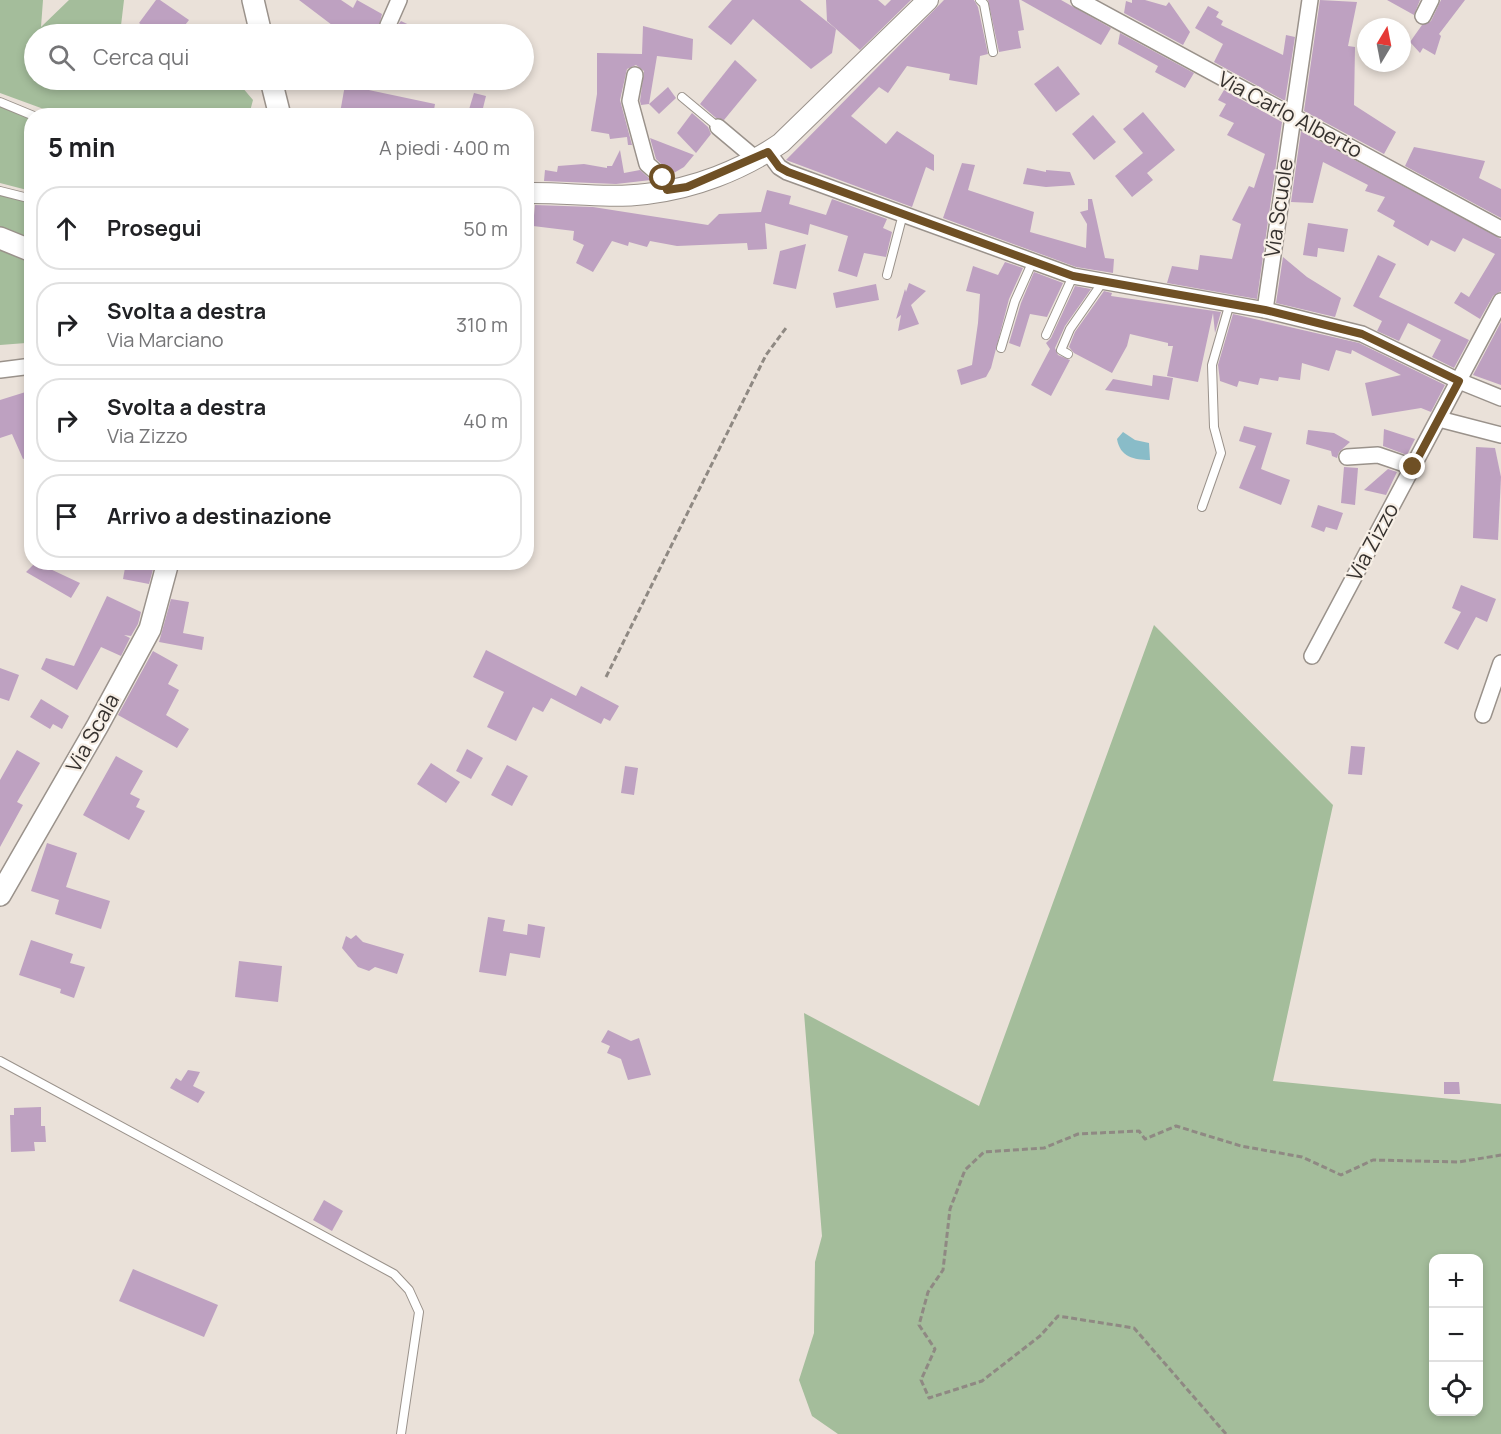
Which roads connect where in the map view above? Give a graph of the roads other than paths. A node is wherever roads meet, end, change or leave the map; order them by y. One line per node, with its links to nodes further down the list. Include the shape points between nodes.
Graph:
1 (253, 0): 9 (main road)
2 (399, 0): 10 (street)
3 (928, 0): 20 (street)
4 (980, 0): 11 (lane)
5 (1079, 0): 18 (street, Via Carlo Alberto)
6 (1310, 0): 18 (street, Via Scuole)
7 (1431, 0): 8 (street)
8 (1423, 16)
9 (259, 24)
10 (388, 24)
11 (993, 52)
12 (635, 75): 21 (street, via 630,101 647,164 663,178)
13 (273, 90): 16 (main road)
14 (682, 97): 19 (lane)
15 (0, 102): 17 (lane)
16 (277, 108)
17 (24, 112)
18 (1293, 117): 26 (street, Via Carlo Alberto); 35 (street, Via Scuole)
19 (718, 127): 20 (street)
20 (768, 159): 21 (street, via 687,187); 25 (street)
21 (667, 190): 23 (street, via 622,195)
22 (0, 191): 24 (lane)
23 (534, 193)
24 (24, 197)
25 (903, 214): 29 (street); 30 (lane)
26 (1501, 229)
27 (0, 238): 28 (main road)
28 (24, 248)
29 (1032, 263): 31 (street); 37 (lane)
30 (887, 275)
31 (1073, 276): 32 (street); 36 (lane)
32 (1102, 283): 34 (street); 38 (lane, via 1070,329 1061,350)
33 (1501, 301): 41 (street, Via Zizzo)
34 (1230, 303): 35 (street); 47 (lane, via 1212,365 1214,427 1221,453)
35 (1265, 310): 41 (street, via 1362,334)
36 (1046, 335)
37 (1001, 348)
38 (1068, 354)
39 (24, 367): 40 (street)
40 (0, 370)
41 (1459, 381): 42 (street); 43 (street, Via Zizzo)
42 (1501, 398)
43 (1439, 419): 44 (street); 46 (street, Via Zizzo)
44 (1501, 435)
45 (1347, 457): 46 (street, via 1378,455)
46 (1413, 467): 49 (street, Via Zizzo)
47 (1202, 507)
48 (166, 570): 52 (main road, Via Scala, via 150,629)
49 (1312, 656)
50 (1501, 663): 51 (street)
51 (1483, 715)
52 (0, 895)
53 (0, 1061): 54 (lane, via 394,1274 409,1290 419,1312)
54 (401, 1434)

